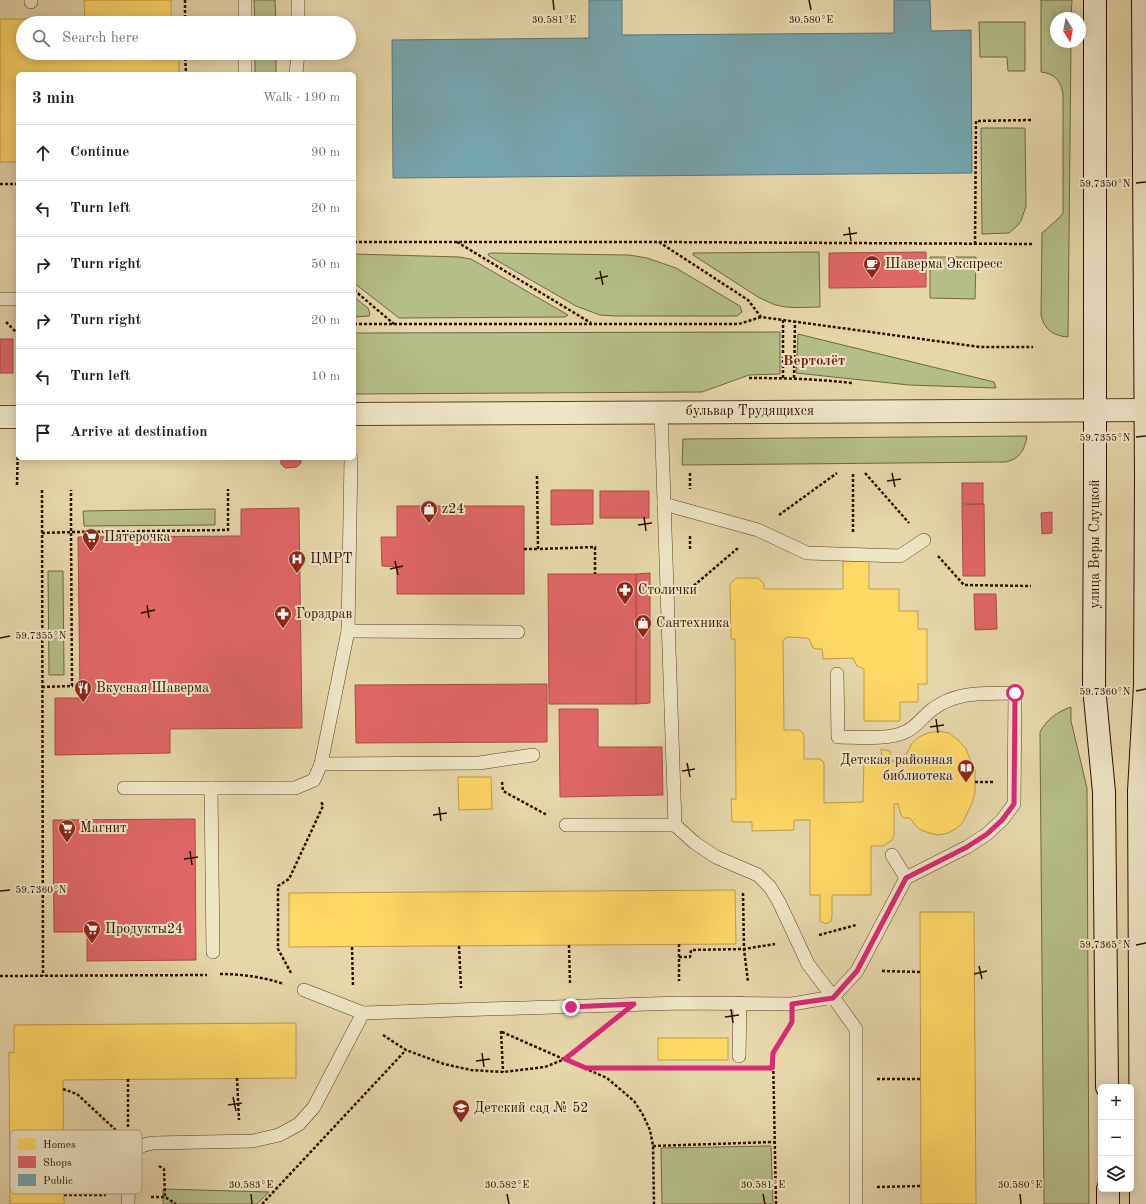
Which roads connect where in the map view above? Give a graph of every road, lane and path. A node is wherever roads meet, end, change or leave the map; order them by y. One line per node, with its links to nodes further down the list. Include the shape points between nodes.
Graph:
1 (185, 0): 6 (path)
2 (245, 0): 7 (lane)
3 (298, 0): 8 (lane)
4 (1095, 0): 38 (street, улица Веры Слуцкой)
5 (1143, 0): 16 (street)
6 (185, 16)
7 (245, 16)
8 (298, 16)
9 (186, 60): 12 (path)
10 (245, 60): 13 (lane)
11 (297, 60): 14 (lane)
12 (186, 72)
13 (245, 72)
14 (296, 72)
15 (1031, 120): 22 (path, via 976,121)
16 (1145, 169): 39 (street)
17 (0, 184): 18 (path)
18 (16, 184)
19 (356, 242): 20 (path)
20 (456, 242): 21 (path); 33 (path)
21 (659, 242): 22 (path); 27 (path, via 748,300)
22 (976, 244): 23 (path)
23 (1032, 244)
24 (356, 292): 32 (path)
25 (0, 299): 26 (lane)
26 (16, 299)
27 (761, 317): 28 (path); 33 (path, via 740,324)
28 (783, 320): 30 (path); 36 (path)
29 (4, 321): 34 (path)
30 (795, 321): 35 (path, via 980,346); 37 (path)
31 (356, 324): 32 (path)
32 (394, 324): 33 (path)
33 (592, 324)
34 (16, 332)
35 (1033, 347)
36 (783, 378)
37 (794, 378)
38 (1094, 410): 39 (street, бульвар Трудящихся); 40 (street, бульвар Трудящихся); 113 (street, улица Веры Слуцкой, via 1094,687 1104,792)
39 (1146, 410): 131 (street, via 1145,685 1139,791)
40 (661, 412): 41 (street, бульвар Трудящихся); 53 (lane)
41 (356, 414)
42 (0, 417): 43 (street)
43 (16, 417)
44 (18, 460): 49 (path)
45 (351, 460): 65 (lane)
46 (690, 473): 54 (path)
47 (853, 473): 61 (path)
48 (537, 476): 59 (path)
49 (17, 485)
50 (228, 489): 55 (path, via 228,530)
51 (42, 490): 56 (path)
52 (71, 490): 55 (path)
53 (664, 504): 54 (lane); 75 (lane)
54 (690, 512): 60 (path); 61 (lane, via 758,530 807,553)
55 (71, 532): 56 (path); 68 (path, via 72,686)
56 (42, 533): 68 (path)
57 (924, 540): 61 (lane, via 900,556)
58 (524, 549): 59 (path)
59 (538, 549): 62 (path, via 595,547)
60 (690, 551)
61 (853, 554)
62 (595, 574)
63 (690, 582): 64 (path)
64 (690, 590)
65 (348, 632): 66 (lane); 71 (lane)
66 (518, 632)
67 (837, 674): 78 (lane, via 838,737 888,736 905,732 949,698 966,694 1015,693 1014,804 987,834)
68 (42, 687): 89 (path)
69 (533, 755): 70 (lane)
70 (498, 760): 71 (lane, via 479,763); 74 (path, via 503,791)
71 (321, 764): 73 (lane, via 314,780 295,788)
72 (124, 788): 73 (lane)
73 (211, 788): 83 (lane)
74 (566, 825): 75 (lane)
75 (675, 825): 77 (lane, via 716,857)
76 (892, 855): 78 (lane)
77 (744, 868): 91 (lane, via 758,875 770,887 808,964); 93 (path, via 744,949 748,980)
78 (906, 878): 84 (lane)
79 (679, 944): 92 (path)
80 (569, 945): 96 (path)
81 (459, 946): 98 (path)
82 (352, 947): 99 (path, via 353,989)
83 (213, 952)
84 (857, 971): 85 (path); 91 (lane)
85 (920, 972)
86 (212, 974): 89 (path)
87 (218, 974): 90 (path, via 271,979)
88 (0, 976): 89 (path)
89 (43, 976)
90 (304, 990): 99 (lane)
91 (833, 998): 95 (lane); 111 (lane, via 856,1029)
92 (680, 1003): 93 (lane); 94 (lane)
93 (746, 1003): 95 (lane); 102 (lane)
94 (634, 1004): 96 (lane); 103 (path)
95 (792, 1004): 107 (path, via 792,1022 773,1053)
96 (571, 1007): 97 (lane)
97 (500, 1008): 98 (lane); 100 (path)
98 (461, 1010): 99 (lane)
99 (363, 1013): 101 (path, via 381,1034); 115 (lane, via 314,1107 299,1124 279,1135)
100 (501, 1031): 103 (path); 108 (path)
101 (406, 1050): 108 (path, via 444,1064 471,1070); 126 (path)
102 (739, 1056)
103 (565, 1059): 104 (path); 108 (path, via 545,1067)
104 (586, 1068): 105 (path); 118 (path, via 607,1078 634,1101 650,1130)
105 (726, 1068)
106 (757, 1068): 107 (path)
107 (772, 1068): 116 (path)
108 (503, 1072)
109 (237, 1078): 115 (path)
110 (128, 1079): 114 (path)
111 (856, 1079): 112 (path); 120 (lane)
112 (920, 1079)
113 (1107, 1084)
114 (129, 1130)
115 (240, 1142): 117 (lane, via 154,1143)
116 (774, 1142): 118 (path); 128 (path)
117 (142, 1146)
118 (653, 1146): 127 (path)
119 (921, 1186): 120 (path)
120 (856, 1187): 129 (lane)
121 (1108, 1192): 130 (street)
122 (128, 1194): 124 (lane)
123 (165, 1197): 125 (path)
124 (128, 1204)
125 (176, 1204)
126 (262, 1204)
127 (654, 1204)
128 (776, 1204)
129 (856, 1204)
130 (1108, 1204)
131 (1141, 1204)

